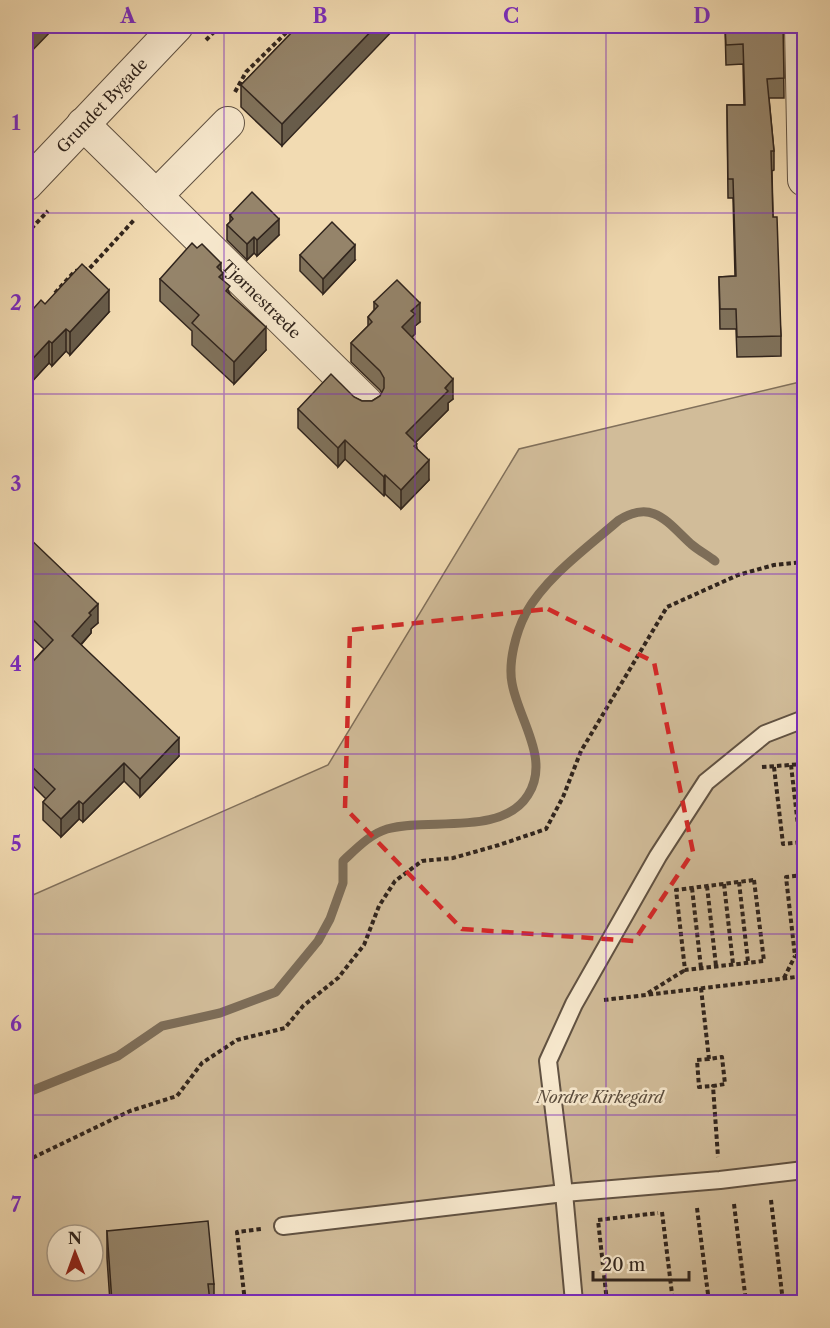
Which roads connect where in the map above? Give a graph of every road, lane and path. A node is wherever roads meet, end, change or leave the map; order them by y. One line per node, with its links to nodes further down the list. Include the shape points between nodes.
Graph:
1 (177, 26): 5 (street, Grundet Bygade)
2 (293, 26): 4 (path, via 246,72 226,106)
3 (801, 26): 7 (street)
4 (228, 123): 8 (street)
5 (82, 124): 6 (street, Grundet Bygade); 8 (street, Tjørnestræde)
6 (29, 174)
7 (804, 180)
8 (156, 196): 9 (path, via 89,269 75,271); 10 (street, Tjørnestræde)
9 (52, 297)
10 (367, 403)
11 (804, 562): 36 (path, via 738,575 667,607 581,751 546,829 453,858 422,861 395,881 379,906 364,945 338,978 303,1006 285,1028 237,1040 202,1063 177,1096 130,1112)
12 (804, 719): 33 (lane, via 765,734 706,782 658,856)
13 (804, 764): 14 (path)
14 (791, 765): 15 (path); 15 (path, via 774,767 783,844)
15 (802, 842)
16 (803, 875): 21 (path); 23 (path, via 786,877)
17 (739, 882): 18 (path); 24 (path); 24 (path, via 754,880 764,961)
18 (724, 884): 19 (path); 25 (path)
19 (706, 886): 20 (path); 26 (path)
20 (692, 888): 27 (path); 28 (path, via 676,890)
21 (804, 894)
22 (804, 955): 23 (path)
23 (795, 956): 30 (path)
24 (748, 962): 25 (path)
25 (733, 964): 26 (path)
26 (716, 966): 27 (path)
27 (701, 968): 28 (path)
28 (685, 970): 32 (path)
29 (804, 976): 30 (path)
30 (784, 978): 31 (path)
31 (701, 988): 32 (path); 34 (path)
32 (645, 995): 33 (path)
33 (574, 1004): 39 (lane, via 548,1061)
34 (709, 1059): 35 (path, via 722,1057 725,1084); 35 (path, via 697,1060 699,1087)
35 (713, 1086): 38 (path)
36 (26, 1161)
37 (804, 1170): 38 (lane)
38 (720, 1180): 39 (lane)
39 (564, 1193): 49 (lane); 51 (lane)
40 (782, 1199): 41 (path)
41 (771, 1200): 42 (path); 56 (path)
42 (762, 1201)
43 (743, 1203): 44 (path)
44 (734, 1204): 45 (path); 55 (path)
45 (724, 1205)
46 (706, 1207): 54 (path, via 697,1208)
47 (673, 1211): 48 (path)
48 (662, 1212): 52 (path, via 598,1220); 53 (path)
49 (283, 1226): 50 (path, via 237,1232)
50 (245, 1302)
51 (574, 1302)
52 (607, 1302)
53 (673, 1302)
54 (709, 1302)
55 (746, 1302)
56 (783, 1302)

